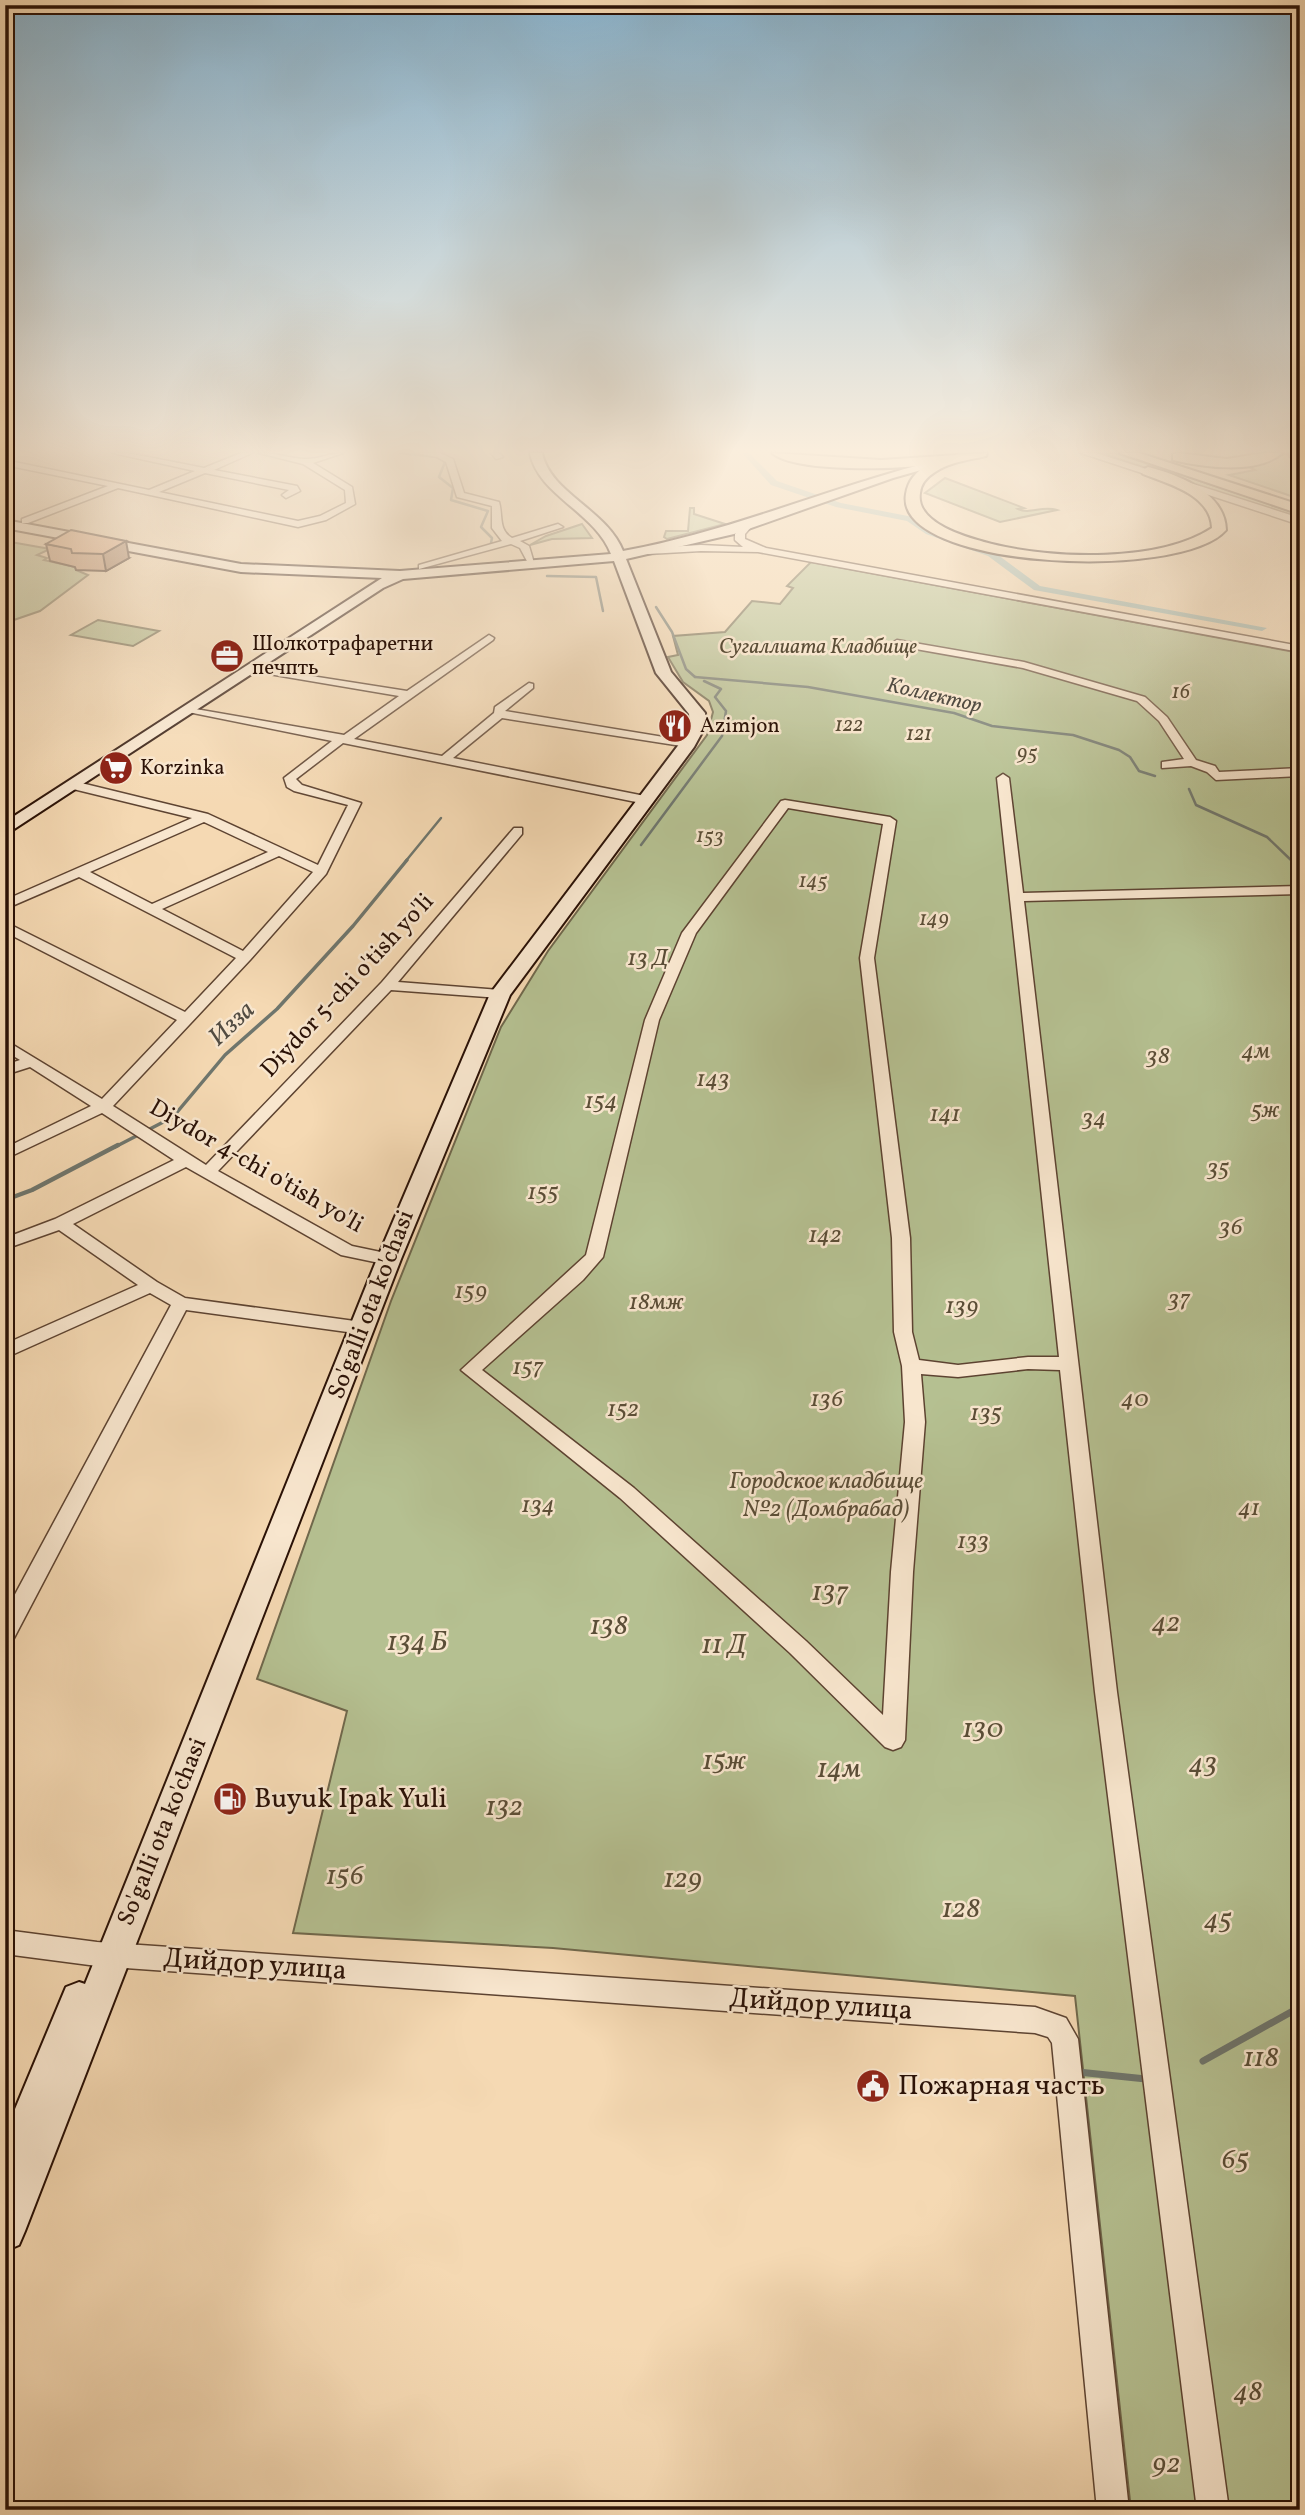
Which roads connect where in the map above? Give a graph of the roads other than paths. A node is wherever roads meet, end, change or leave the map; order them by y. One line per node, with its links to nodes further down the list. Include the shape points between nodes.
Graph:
1 (314, 570): 8 (main road)
2 (357, 570): 8 (main road)
3 (404, 570): 8 (street)
4 (421, 570): 8 (main road)
5 (434, 570): 8 (main road)
6 (617, 570): 18 (main road, So'galli ota ko'chasi, via 654,674 688,713)
7 (871, 570): 11 (street)
8 (395, 573): 12 (main road)
9 (489, 638): 14 (street)
10 (897, 643): 20 (street, via 1024,666 1142,699 1163,719)
11 (1300, 649)
12 (251, 668): 14 (street); 15 (main road)
13 (529, 686): 16 (street, via 499,709)
14 (410, 695): 17 (street)
15 (188, 709): 17 (street); 24 (main road)
16 (500, 714): 18 (street); 19 (street)
17 (344, 738): 19 (street); 30 (street, via 290,778 298,788 355,803)
18 (684, 743): 25 (main road, So'galli ota ko'chasi)
19 (445, 759): 25 (street)
20 (1192, 762): 21 (street); 22 (street, via 1211,769 1219,779)
21 (1166, 765)
22 (1300, 772)
23 (1003, 778): 33 (street)
24 (73, 785): 26 (street); 27 (main road)
25 (641, 799): 39 (main road, So'galli ota ko'chasi)
26 (204, 817): 29 (street); 31 (street)
27 (5, 830)
28 (518, 831): 38 (street, Diydor 5-chi o'tish yo'li)
29 (278, 852): 30 (street); 35 (street)
30 (321, 871): 37 (street)
31 (80, 872): 34 (street); 35 (street)
32 (1298, 890): 33 (street)
33 (1017, 897): 55 (street)
34 (5, 905)
35 (152, 909): 37 (street)
36 (5, 926): 40 (street)
37 (245, 957): 40 (street)
38 (387, 985): 39 (street); 47 (street, Diydor 5-chi o'tish yo'li)
39 (494, 993): 50 (main road, So'galli ota ko'chasi)
40 (187, 1019): 44 (street)
41 (5, 1044): 42 (street, Diydor 4-chi o'tish yo'li)
42 (33, 1060): 43 (street); 44 (street, Diydor 4-chi o'tish yo'li)
43 (5, 1070)
44 (104, 1106): 45 (street); 46 (street, Diydor 4-chi o'tish yo'li)
45 (5, 1154)
46 (186, 1160): 47 (street, Diydor 4-chi o'tish yo'li); 48 (street)
47 (209, 1171): 50 (street, Diydor 4-chi o'tish yo'li, via 347,1251)
48 (61, 1223): 49 (street); 51 (street)
49 (5, 1244)
50 (383, 1258): 53 (main road, So'galli ota ko'chasi)
51 (151, 1286): 52 (street); 54 (street)
52 (181, 1303): 53 (street); 57 (street)
53 (356, 1328): 59 (main road, So'galli ota ko'chasi)
54 (5, 1352)
55 (1069, 1364): 56 (street, via 1028,1363 958,1371); 63 (street, via 1106,1692)
56 (911, 1366): 56 (street, via 903,1332 901,1238 867,958 890,821 785,804 690,933 659,1001 594,1257 470,1370 627,1493 788,1637 893,1740 915,1422)
57 (5, 1634)
58 (5, 1942): 59 (street, Дийдор улица)
59 (106, 1954): 60 (main road, So'galli ota ko'chasi); 61 (main road, So'galli ota ko'chasi); 62 (street, Дийдор улица, via 1035,2020 1057,2027 1065,2039)
60 (5, 2180)
61 (6, 2226)
62 (1113, 2510)
63 (1213, 2510)

